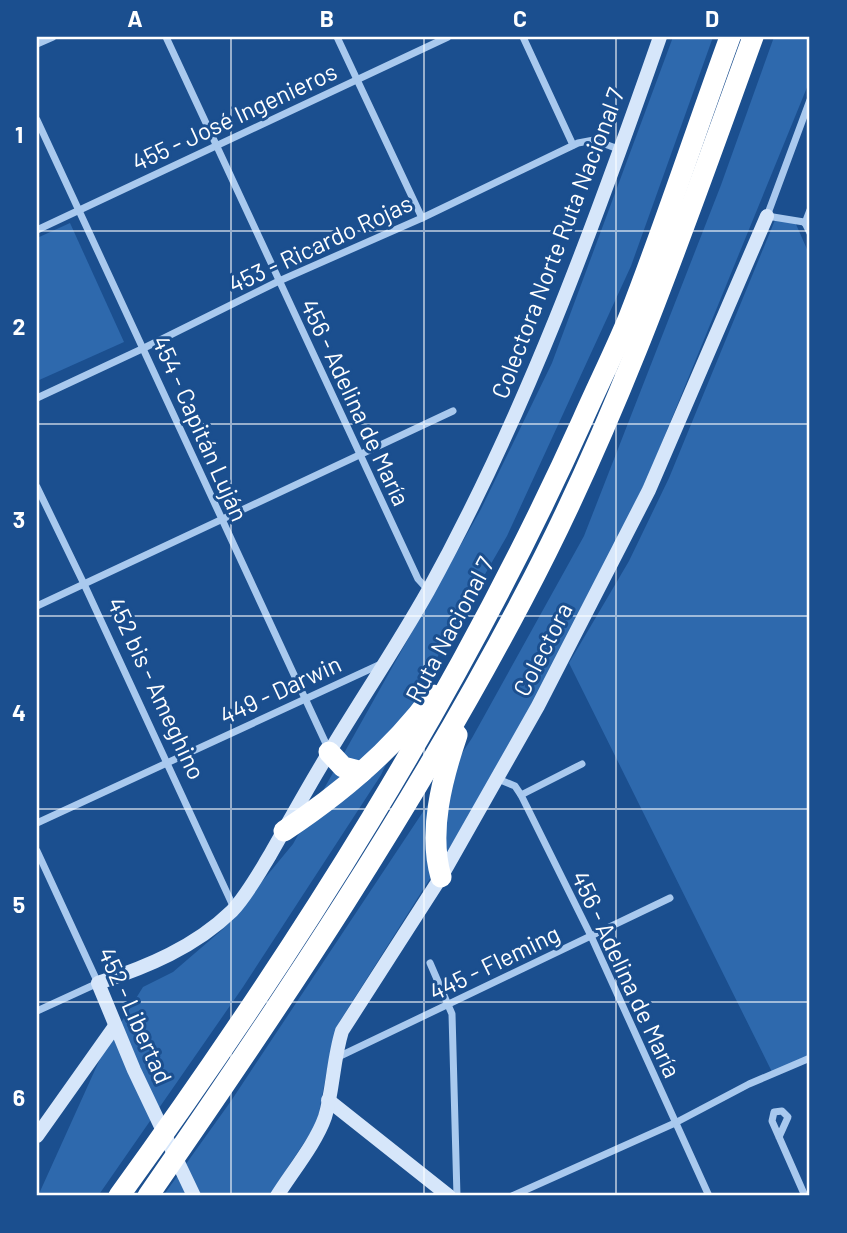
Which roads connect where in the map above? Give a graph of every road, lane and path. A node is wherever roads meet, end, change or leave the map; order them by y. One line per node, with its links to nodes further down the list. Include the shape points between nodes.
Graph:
1 (53, 37): 9 (street)
2 (166, 37): 13 (street, 456 - Adelina de María)
3 (337, 37): 10 (street)
4 (448, 37): 10 (street, 455 - José Ingenieros)
5 (523, 37): 14 (street)
6 (660, 37): 15 (street, Colectora Norte Ruta Nacional 7)
7 (730, 37): 33 (highway, Ruta Nacional 7, via 628,317 560,470)
8 (753, 37): 35 (highway, Ruta Nacional 7, via 648,325 530,584)
9 (37, 44)
10 (357, 80): 13 (street, 455 - José Ingenieros); 19 (street)
11 (810, 100): 18 (street, Colectora)
12 (37, 120): 16 (street, 454 - Capitán Luján)
13 (216, 145): 16 (street, 455 - José Ingenieros); 23 (street, 456 - Adelina de María)
14 (573, 145): 15 (street, 453 - Ricardo Rojas, via 586,140); 19 (street, 453 - Ricardo Rojas)
15 (621, 150): 31 (street, Colectora Norte Ruta Nacional 7, via 534,372)
16 (79, 210): 21 (street, 455 - José Ingenieros); 24 (street, 454 - Capitán Luján)
17 (810, 210): 20 (street)
18 (767, 216): 20 (street); 41 (street, Colectora, via 649,490)
19 (422, 218): 23 (street, 453 - Ricardo Rojas)
20 (807, 223): 22 (street)
21 (37, 230)
22 (810, 233)
23 (279, 281): 24 (street, 453 - Ricardo Rojas); 27 (street, 456 - Adelina de María)
24 (144, 348): 25 (street, 453 - Ricardo Rojas); 29 (street, 454 - Capitán Luján)
25 (37, 398)
26 (453, 411): 27 (street)
27 (359, 456): 29 (street); 31 (street, 456 - Adelina de María, via 418,579)
28 (37, 486): 30 (street, 452 bis - Ameghino)
29 (221, 519): 30 (street); 36 (street, 454 - Capitán Luján)
30 (85, 584): 32 (street); 38 (street, 452 bis - Ameghino)
31 (428, 590): 34 (street)
32 (37, 606)
33 (478, 634): 40 (highway, via 410,724); 61 (highway, Ruta Nacional 7, via 358,842)
34 (388, 660): 36 (street, 449 - Darwin); 37 (street)
35 (470, 693): 46 (highway, via 437,816); 62 (highway, Ruta Nacional 7, via 382,847)
36 (306, 699): 37 (street, 454 - Capitán Luján); 38 (street, 449 - Darwin)
37 (330, 752): 40 (highway, via 343,767); 44 (street)
38 (167, 763): 43 (street, 449 - Darwin); 48 (street, 452 bis - Ameghino)
39 (582, 764): 42 (street)
40 (362, 772): 44 (highway)
41 (498, 779): 42 (street, via 515,786); 46 (street, Colectora)
42 (522, 795): 49 (street, 456 - Adelina de María)
43 (37, 823)
44 (284, 831): 48 (street)
45 (37, 851): 51 (street, 452 - Libertad)
46 (441, 877): 56 (street, Colectora, via 354,1009)
47 (670, 898): 49 (street, 445 - Fleming)
48 (234, 909): 51 (street, via 172,954)
49 (591, 936): 52 (street, 445 - Fleming); 58 (street, 456 - Adelina de María)
50 (430, 963): 52 (street)
51 (98, 983): 53 (street); 54 (street, 452 - Libertad)
52 (448, 1006): 56 (street, 445 - Fleming); 66 (street, via 452,1014)
53 (37, 1012)
54 (115, 1026): 59 (street); 63 (street, 452 - Libertad)
55 (810, 1058): 58 (street)
56 (334, 1059): 57 (street, Colectora)
57 (328, 1100): 64 (street, Colectora, via 322,1124); 65 (street)
58 (675, 1122): 67 (street); 68 (street, 456 - Adelina de María)
59 (37, 1136)
60 (779, 1137): 69 (street)
61 (119, 1196)
62 (148, 1196)
63 (194, 1196)
64 (277, 1196)
65 (449, 1196)
66 (457, 1196)
67 (512, 1196)
68 (709, 1196)
69 (805, 1196)

